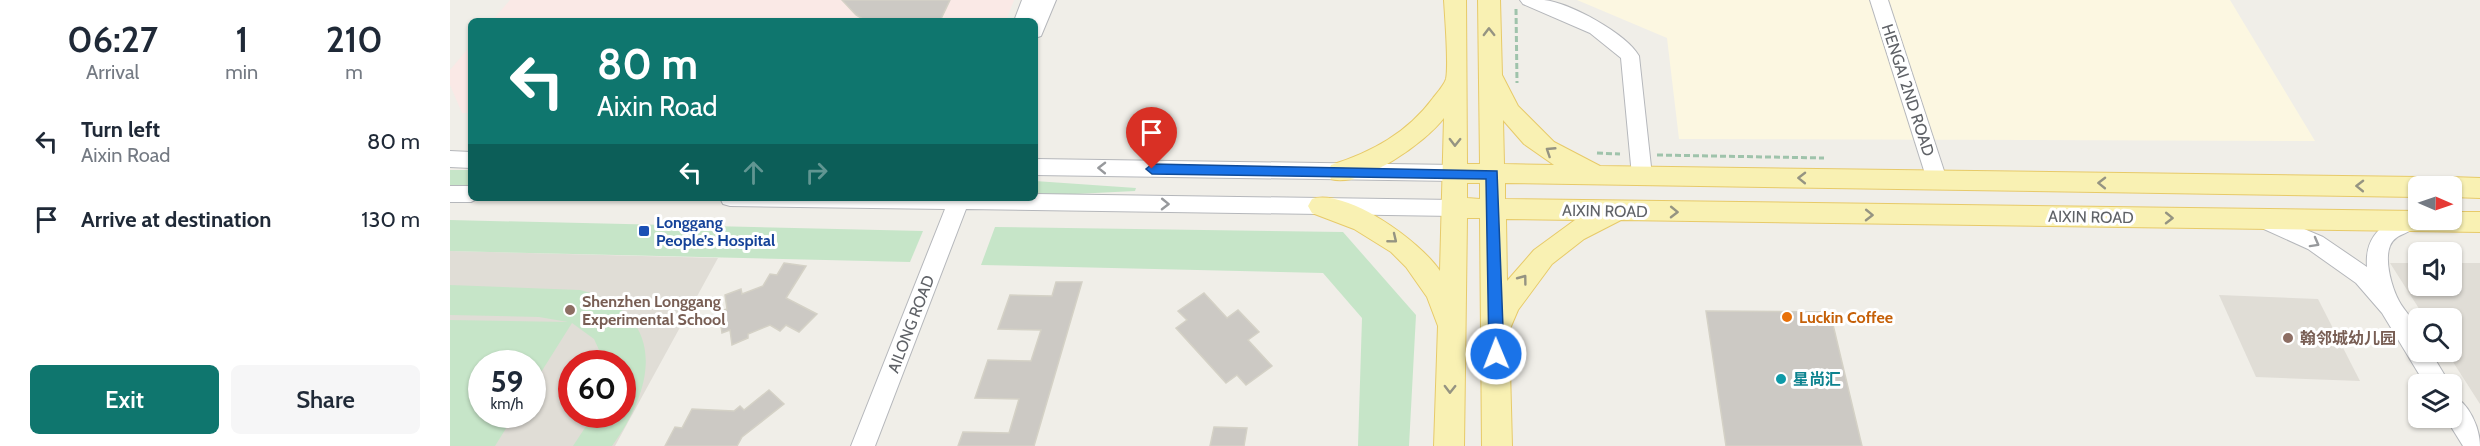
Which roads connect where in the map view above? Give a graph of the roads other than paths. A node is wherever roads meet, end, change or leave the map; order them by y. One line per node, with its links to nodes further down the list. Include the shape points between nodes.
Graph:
1 (1031, 0): 7 (street)
2 (1047, 0): 8 (street)
3 (1455, 0): 10 (main road)
4 (1489, 0): 9 (main road, one-way to 4)
5 (1529, 0): 18 (street, via 1603,30 1630,56)
6 (1879, 0): 19 (street, HENGAI 2ND ROAD)
7 (1024, 18)
8 (1038, 24)
9 (1490, 70): 16 (main road); 17 (main road, one-way to 9, via 1526,132 1499,97)
10 (1457, 79): 14 (main road, via 1445,102 1409,140 1369,164); 15 (main road, one-way to 15)
11 (450, 159): 12 (street)
12 (468, 159)
13 (1038, 167): 14 (street, one-way to 13)
14 (1340, 172): 15 (street)
15 (1455, 173): 16 (main road); 27 (main road)
16 (1492, 174): 17 (main road); 28 (main road)
17 (1592, 175): 18 (main road); 29 (main road, via 1564,182 1561,192 1567,203)
18 (1642, 176): 19 (main road, one-way to 18)
19 (1937, 180): 20 (main road, one-way to 19)
20 (2408, 187)
21 (2462, 188): 22 (main road)
22 (2480, 188)
23 (450, 194): 24 (street)
24 (468, 194)
25 (959, 201): 26 (street, AIXIN ROAD, one-way to 26); 41 (street, AILONG ROAD)
26 (1321, 206): 27 (street, AIXIN ROAD); 38 (main road, one-way to 38, via 1367,221 1401,245 1433,284)
27 (1454, 208): 28 (main road, AIXIN ROAD); 38 (main road)
28 (1493, 208): 29 (main road, AIXIN ROAD); 37 (main road)
29 (1584, 210): 30 (main road, AIXIN ROAD)
30 (1616, 211): 31 (main road, AIXIN ROAD, one-way to 31); 37 (main road, one-way to 30, via 1508,300 1543,256 1586,224)
31 (2262, 219): 32 (main road, AIXIN ROAD); 36 (street, one-way to 36, via 2328,249)
32 (2408, 221)
33 (2408, 222): 36 (street, via 2387,233 2378,249 2379,272)
34 (2462, 222): 35 (main road, AIXIN ROAD)
35 (2480, 222)
36 (2388, 303): 39 (street)
37 (1496, 330): 43 (main road)
38 (1451, 333): 42 (main road, one-way to 42)
39 (2432, 374)
40 (2462, 424): 44 (street)
41 (863, 446)
42 (1449, 446)
43 (1497, 446)
44 (2476, 446)

